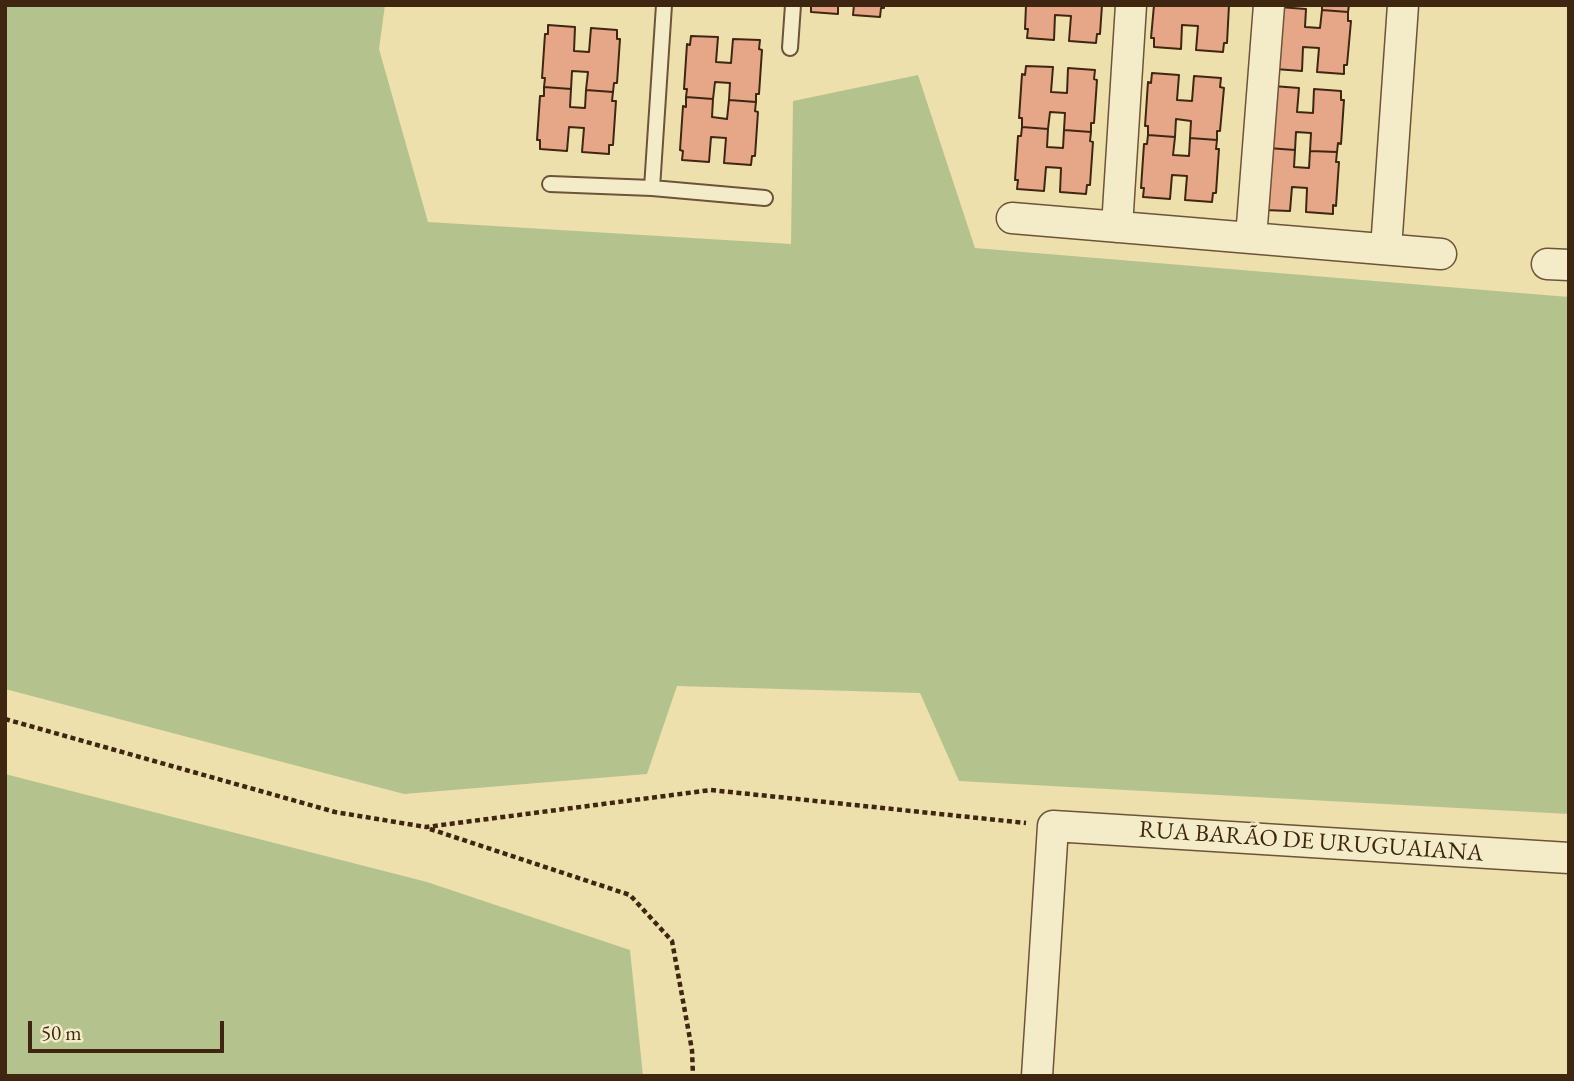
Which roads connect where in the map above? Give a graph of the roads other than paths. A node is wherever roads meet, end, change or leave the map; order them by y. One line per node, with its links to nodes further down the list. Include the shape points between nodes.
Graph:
1 (664, 5): 8 (lane)
2 (793, 5): 6 (lane)
3 (1131, 5): 11 (street)
4 (1269, 5): 12 (street)
5 (1403, 5): 13 (street)
6 (790, 48)
7 (551, 184): 8 (lane)
8 (652, 188): 9 (lane)
9 (765, 198)
10 (1012, 218): 11 (street)
11 (1117, 227): 12 (street)
12 (1251, 238): 13 (street)
13 (1386, 249): 14 (street)
14 (1441, 254)
15 (1569, 858): 16 (street, RUA BARÃO DE URUGUAIANA, via 1053,826)
16 (1037, 1076)

